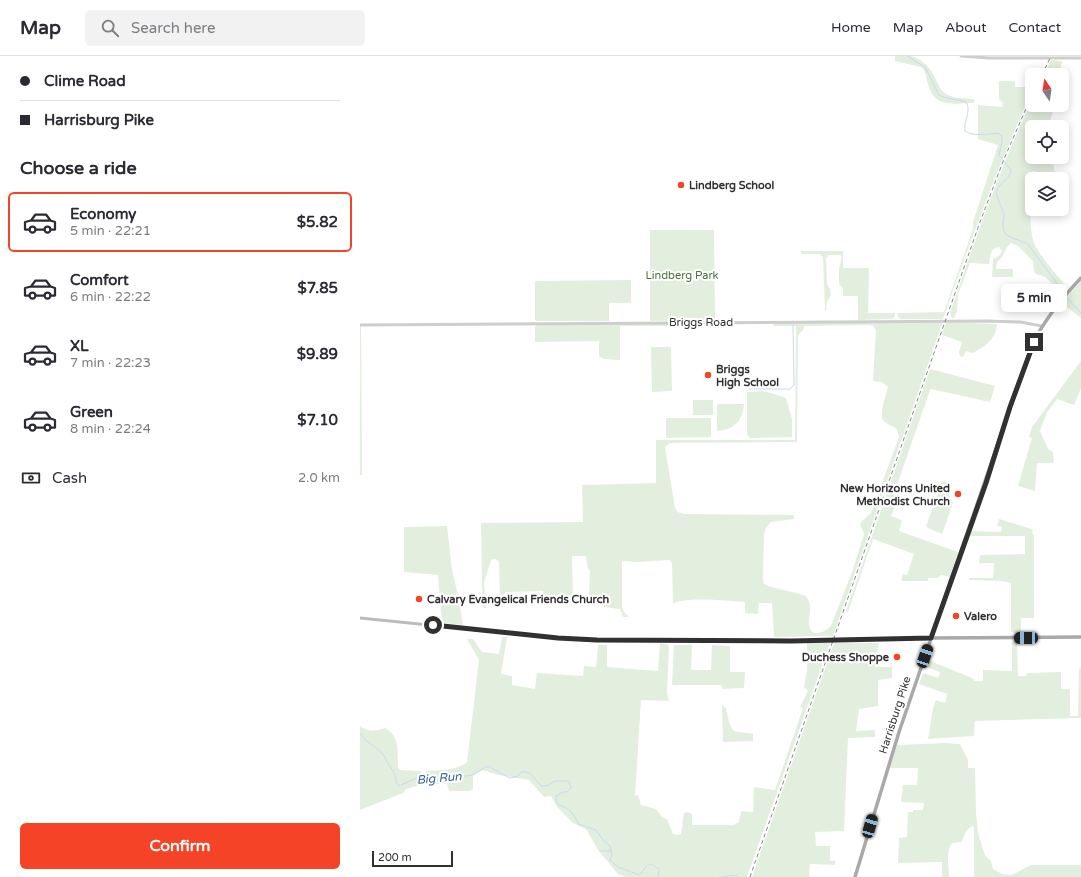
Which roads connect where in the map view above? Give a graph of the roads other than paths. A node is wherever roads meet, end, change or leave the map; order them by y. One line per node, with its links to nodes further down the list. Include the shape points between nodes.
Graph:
1 (961, 56): 2 (street)
2 (1081, 58)
3 (1081, 278): 5 (main road, Harrisburg Pike)
4 (360, 325): 5 (street, Briggs Road, via 987,321)
5 (1042, 326): 8 (main road, Harrisburg Pike, via 1031,347)
6 (360, 618): 8 (main road, via 586,640 791,641)
7 (1081, 637): 8 (main road)
8 (931, 638): 9 (main road, Harrisburg Pike)
9 (855, 877)

